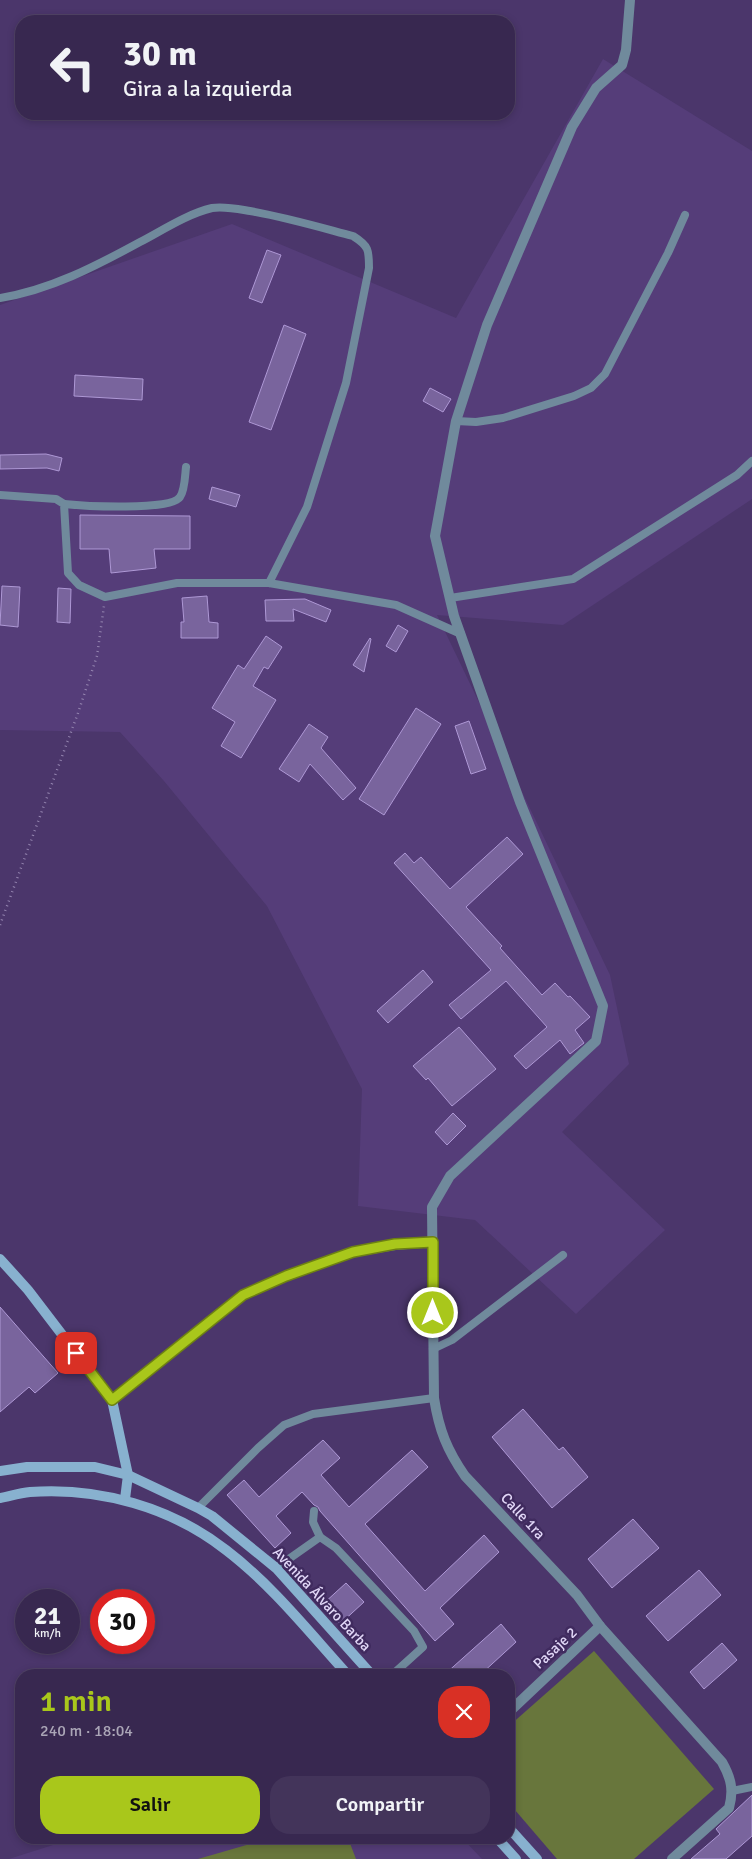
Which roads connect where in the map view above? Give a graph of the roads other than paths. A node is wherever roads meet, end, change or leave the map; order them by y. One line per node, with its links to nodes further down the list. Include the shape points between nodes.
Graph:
1 (630, 0): 4 (street, via 622,65 596,88 572,127 487,325)
2 (685, 215): 4 (lane, via 605,374 591,388 503,418)
3 (0, 298): 9 (lane, via 59,281 187,217 213,208 271,215 353,236 364,243 369,251 369,268 346,383 307,507)
4 (456, 421): 10 (street, via 436,536)
5 (752, 461): 10 (lane, via 737,475 573,579)
6 (186, 467): 8 (lane, via 181,496 174,502 127,506)
7 (0, 495): 8 (lane, via 56,499)
8 (64, 504): 9 (lane, via 68,573 79,585 105,597 177,583)
9 (269, 583): 11 (lane, via 396,606)
10 (450, 598): 11 (street)
11 (460, 634): 12 (street, Calle 1ra, via 520,802 603,1006 596,1041 450,1176 432,1207)
12 (433, 1242): 15 (street, Calle 1ra); 17 (street, via 395,1244 353,1252 243,1295)
13 (563, 1255): 15 (lane, via 452,1340)
14 (0, 1259): 17 (main road, via 28,1290)
15 (434, 1349): 16 (street, Calle 1ra)
16 (434, 1398): 22 (lane, via 313,1414 284,1426); 26 (street, Calle 1ra, via 442,1437 465,1476 577,1595)
17 (112, 1400): 19 (main road)
18 (0, 1472): 19 (main road, Avenida Álvaro Barba, via 27,1468 95,1467)
19 (128, 1475): 21 (main road); 22 (main road, Avenida Álvaro Barba)
20 (0, 1498): 21 (main road, Avenida Álvaro Barba, via 28,1492 74,1491)
21 (125, 1499): 27 (main road, Avenida Álvaro Barba, via 188,1525 226,1549 264,1583)
22 (198, 1508): 25 (main road, Avenida Álvaro Barba)
23 (314, 1512): 24 (lane, via 313,1522)
24 (320, 1537): 25 (lane); 29 (lane, via 336,1548 414,1631 423,1647)
25 (276, 1568): 28 (main road, Avenida Álvaro Barba)
26 (600, 1626): 30 (street, Pasaje 2); 32 (street, Calle 1ra, via 722,1762)
27 (343, 1669)
28 (367, 1669)
29 (399, 1669)
30 (515, 1706)
31 (752, 1787): 32 (lane)
32 (732, 1791): 37 (street, via 729,1808)
33 (515, 1835): 36 (main road)
34 (502, 1844): 35 (main road)
35 (516, 1859)
36 (537, 1859)
37 (672, 1859)

